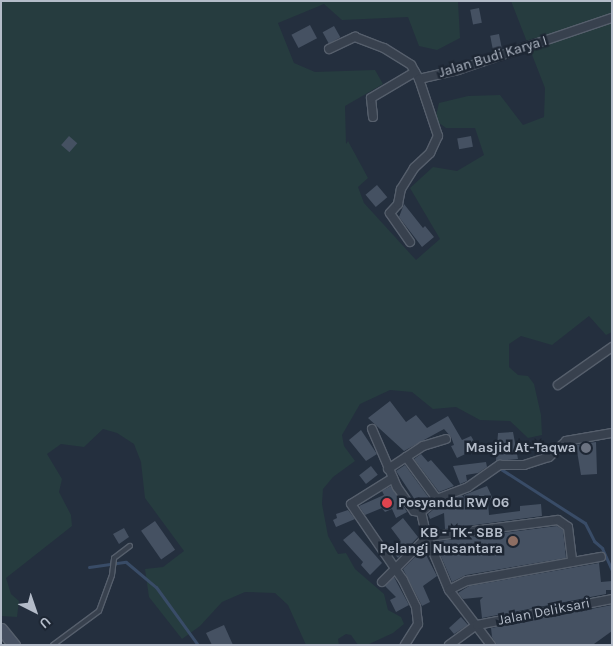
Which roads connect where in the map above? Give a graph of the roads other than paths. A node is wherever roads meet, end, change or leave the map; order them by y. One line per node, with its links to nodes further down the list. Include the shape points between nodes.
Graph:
1 (612, 18): 3 (street, Jalan Budi Karya I, via 458,70)
2 (329, 49): 3 (street, via 355,37 384,48 411,65)
3 (417, 75): 4 (street, Jalan Budi Karya I, via 371,98); 5 (street, via 438,136 430,153 414,168 401,189 398,204 390,213)
4 (373, 117)
5 (410, 242)
6 (612, 347): 7 (street)
7 (558, 385)
8 (372, 429): 12 (street)
9 (612, 432): 14 (street, via 570,440 549,457 524,465 500,465)
10 (446, 439): 11 (street, via 430,443)
11 (406, 457): 12 (street); 14 (street)
12 (388, 469): 13 (street)
13 (393, 478): 15 (street, via 410,507); 20 (street, via 351,504)
14 (437, 500): 15 (street)
15 (422, 512): 16 (street, Jalan Deliksari)
16 (427, 537): 19 (street, via 558,520 568,527); 20 (street); 22 (street, Jalan Deliksari)
17 (130, 546): 27 (lane, via 114,558 99,611)
18 (601, 557): 19 (street)
19 (572, 562): 22 (street, via 467,581)
20 (394, 570): 21 (street); 28 (street, via 406,585 419,618)
21 (382, 582)
22 (448, 590): 24 (street, Jalan Deliksari)
23 (612, 599): 24 (street, Jalan Deliksari)
24 (477, 625): 29 (street, Jalan Deliksari); 30 (street, Jalan Deliksari)
25 (1, 628): 26 (main road)
26 (14, 645)
27 (53, 645)
28 (405, 645)
29 (449, 645)
30 (491, 645)

